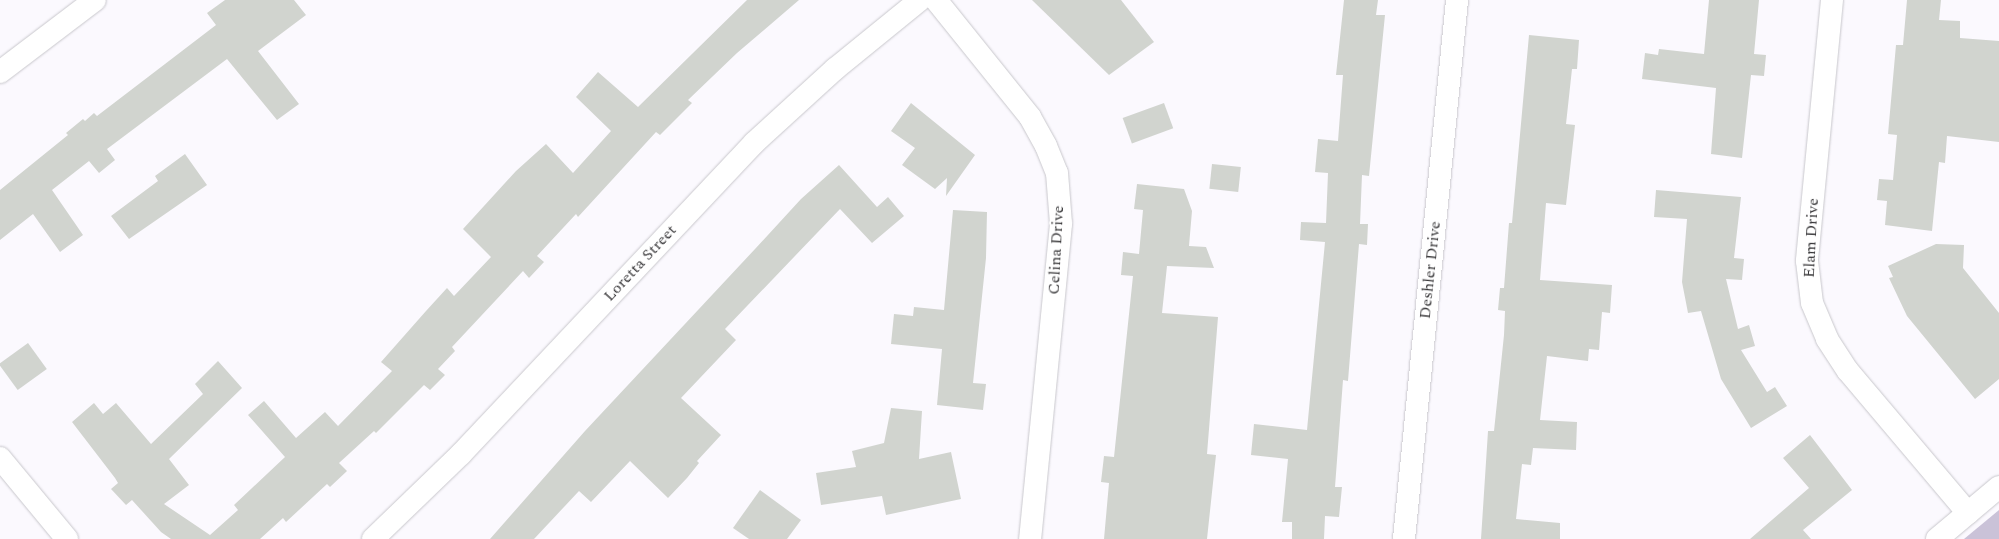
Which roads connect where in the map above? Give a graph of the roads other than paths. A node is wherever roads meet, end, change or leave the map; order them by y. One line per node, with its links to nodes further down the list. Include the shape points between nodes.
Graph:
1 (95, 0): 6 (street)
2 (920, 0): 11 (street, Loretta Street, via 835,69 754,143 468,447)
3 (936, 0): 12 (street, Celina Drive, via 1030,117 1057,173 1060,224)
4 (1457, 0): 13 (street, Deshler Drive)
5 (1832, 0): 9 (street, Elam Drive, via 1807,261 1812,303 1827,339 1848,371)
6 (0, 72)
7 (0, 458): 10 (street)
8 (1999, 487): 9 (street)
9 (1968, 513): 14 (street)
10 (68, 539)
11 (373, 539)
12 (1030, 539)
13 (1404, 539)
14 (1937, 539)

